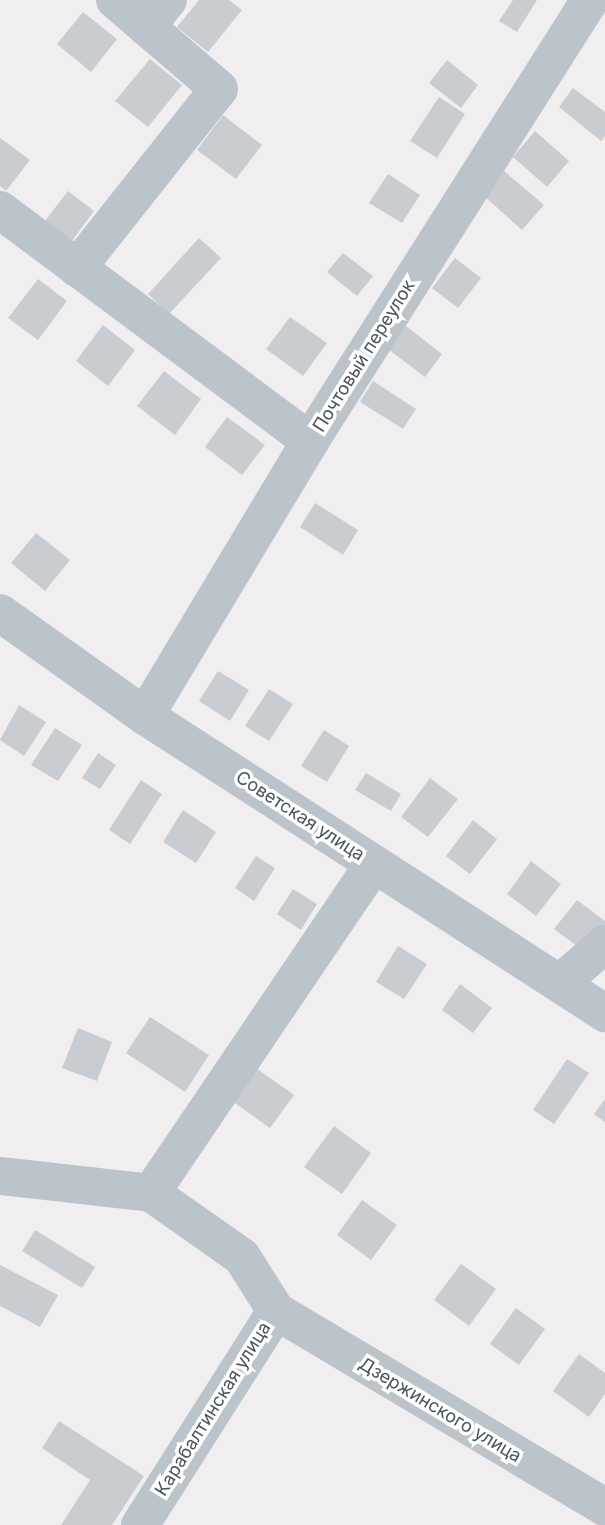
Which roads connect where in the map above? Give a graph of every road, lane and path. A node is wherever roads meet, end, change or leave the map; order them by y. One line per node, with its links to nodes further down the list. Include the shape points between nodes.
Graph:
1 (115, 0): 3 (street)
2 (590, 0): 6 (street, Почтовый переулок)
3 (157, 13): 5 (street, via 219,89)
4 (0, 210): 5 (street)
5 (78, 268): 6 (street)
6 (310, 441): 8 (street, Почтовый переулок)
7 (0, 613): 8 (street, Советская улица)
8 (145, 716): 9 (street, Советская улица)
9 (374, 864): 11 (street, Советская улица); 14 (street)
10 (605, 944): 11 (street)
11 (560, 983): 12 (street, Советская улица)
12 (605, 1013)
13 (0, 1176): 14 (street)
14 (151, 1193): 15 (street, Карабалтинская улица, via 242,1257)
15 (276, 1311): 16 (street, Дзержинского улица); 17 (street, Карабалтинская улица)
16 (605, 1507)
17 (140, 1525)

